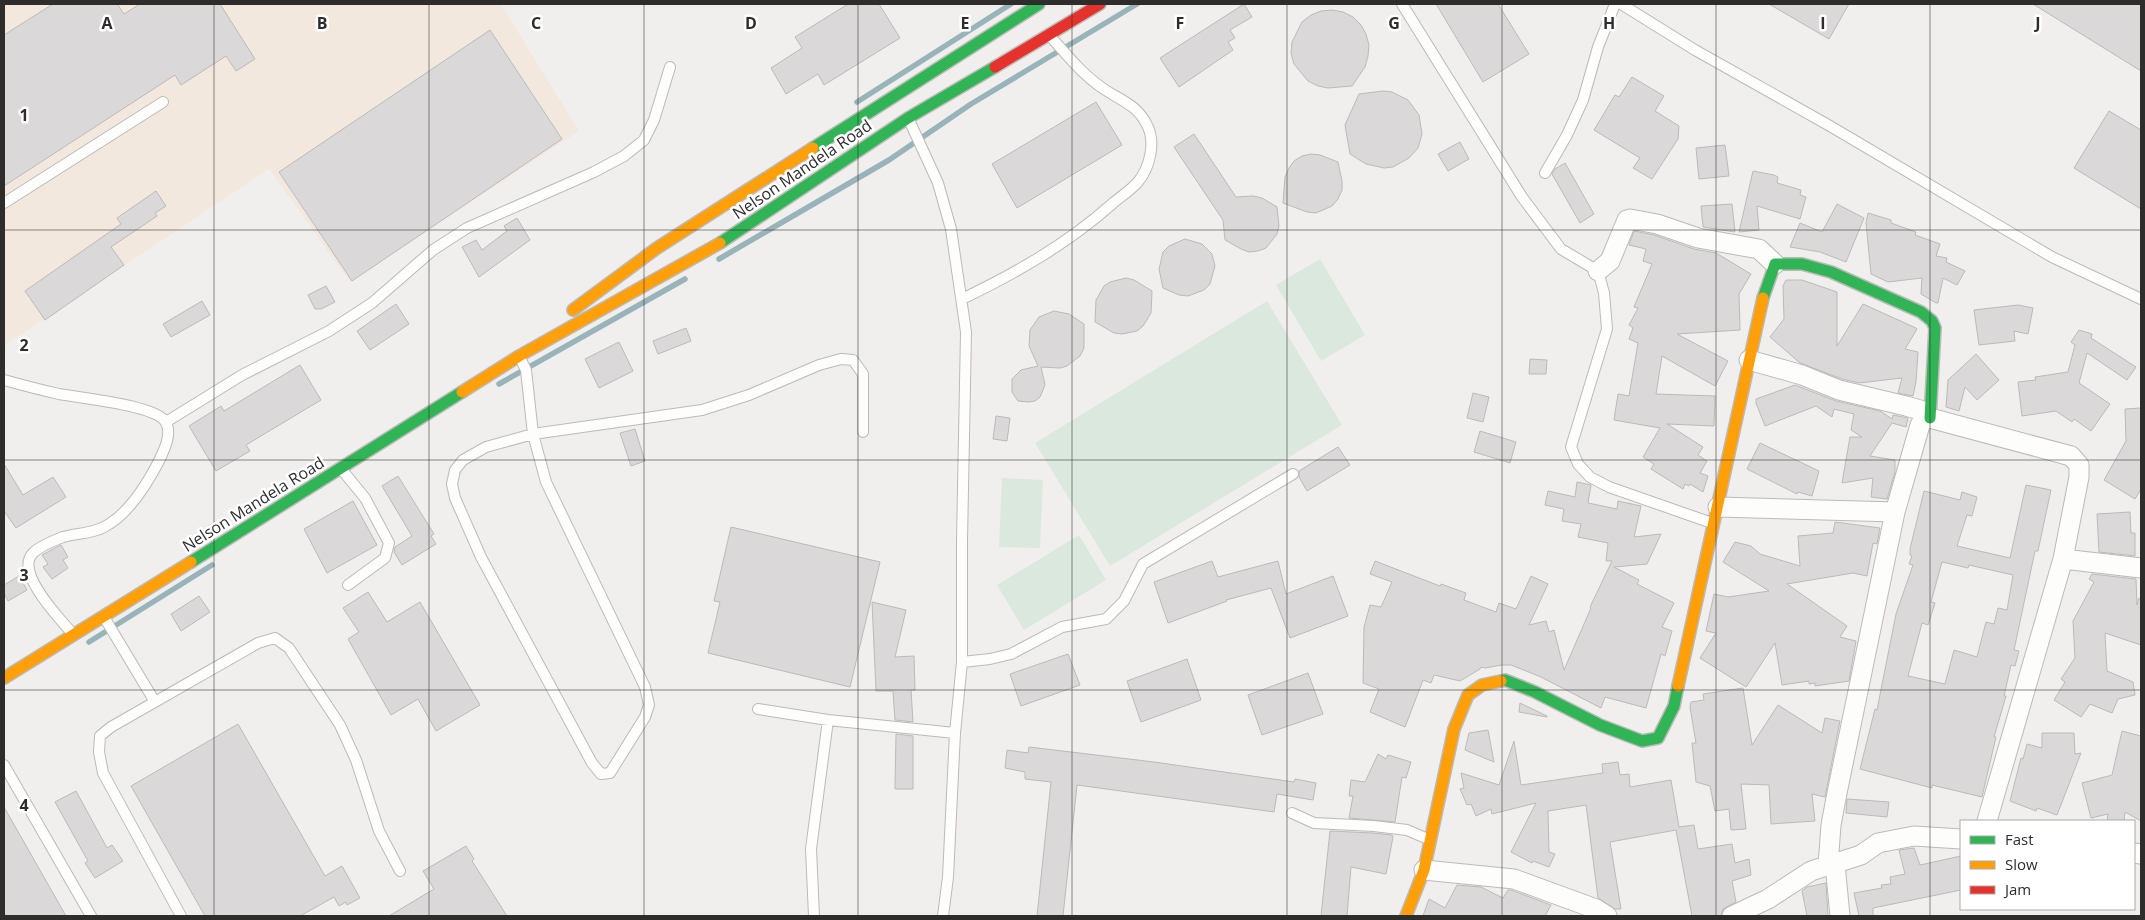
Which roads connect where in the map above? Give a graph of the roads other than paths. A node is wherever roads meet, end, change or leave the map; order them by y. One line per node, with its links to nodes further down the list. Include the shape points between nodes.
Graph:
1 (1039, 4): 9 (main road, Nelson Mandela Road)
2 (1100, 4): 6 (main road, Nelson Mandela Road)
3 (1402, 4): 13 (lane, via 1522,197 1562,249)
4 (1615, 4): 10 (lane, via 1598,46 1583,100)
5 (1621, 4): 15 (lane, via 2052,257)
6 (1050, 35): 9 (main road, Nelson Mandela Road); 14 (lane, via 1101,88 1139,111 1153,139 1150,157 1138,182 1086,228 1016,273)
7 (670, 67): 20 (lane, via 654,120 644,140 624,156 468,228 433,250 372,303 329,331 242,375)
8 (163, 102): 11 (lane)
9 (903, 106): 14 (lane, via 938,183 951,229); 16 (main road, Nelson Mandela Road, via 706,252); 16 (main road, Nelson Mandela Road, via 657,248 581,304)
10 (1545, 173)
11 (4, 203)
12 (1775, 264): 13 (street, via 1759,250 1698,238 1630,219 1622,228 1610,261); 17 (main road, via 1765,290); 19 (main road, via 1790,262 1836,273 1932,319 1935,328)
13 (1598, 271): 26 (lane, via 1604,293 1607,329 1571,447 1578,464 1590,477 1609,487)
14 (962, 299): 32 (lane, via 966,350)
15 (2141, 299)
16 (519, 356): 22 (lane, via 526,370); 23 (main road, Nelson Mandela Road)
17 (1749, 360): 19 (street, via 1802,375 1839,390 1925,412); 26 (main road)
18 (4, 380): 20 (lane, via 58,394 127,406 158,415)
19 (1930, 418): 25 (street, via 1925,418 1920,425); 27 (street, via 2071,456 2079,465 2079,477)
20 (166, 422): 31 (lane, via 166,444 159,461 147,482 115,520 103,528 46,544 30,558 30,572 35,585)
21 (863, 432): 22 (lane, via 863,374 853,360 841,359 702,410)
22 (533, 434): 22 (lane, via 486,447 463,460 455,470 452,484 455,498 481,557 592,763 601,774 610,773 645,717 648,705 645,687 546,482)
23 (341, 468): 29 (lane, via 365,498 389,543 385,558); 30 (main road, Nelson Mandela Road)
24 (1294, 474): 32 (lane, via 1143,564 1124,602 1106,619 1062,627 1011,654)
25 (1895, 512): 26 (street); 43 (street, via 1831,825)
26 (1716, 515): 42 (main road, via 1674,706 1658,738 1642,741 1504,680 1482,685 1468,696 1454,729)
27 (2063, 559): 28 (street); 40 (street)
28 (2141, 568)
29 (348, 585)
30 (104, 617): 31 (main road, Nelson Mandela Road); 34 (lane)
31 (74, 636): 33 (main road, Nelson Mandela Road)
32 (962, 662): 37 (lane)
33 (4, 678)
34 (155, 702): 45 (lane, via 258,643 275,638 288,648 340,725 356,760 379,831); 47 (lane, via 100,736 99,752 103,773)
35 (758, 709): 36 (lane)
36 (828, 720): 37 (lane); 48 (lane, via 811,849)
37 (955, 733): 49 (lane, via 948,877)
38 (4, 765): 46 (lane)
39 (1292, 813): 42 (lane, via 1314,823 1407,830)
40 (1987, 820)
41 (1960, 839): 43 (street, via 1914,836 1878,843 1861,855)
42 (1430, 840): 44 (main road)
43 (1831, 865): 52 (street, via 1811,871 1768,899); 53 (street)
44 (1424, 870): 50 (main road); 51 (street, via 1514,879)
45 (400, 871)
46 (91, 916)
47 (181, 916)
48 (814, 916)
49 (942, 916)
50 (1406, 916)
51 (1607, 916)
52 (1732, 916)
53 (1840, 916)

